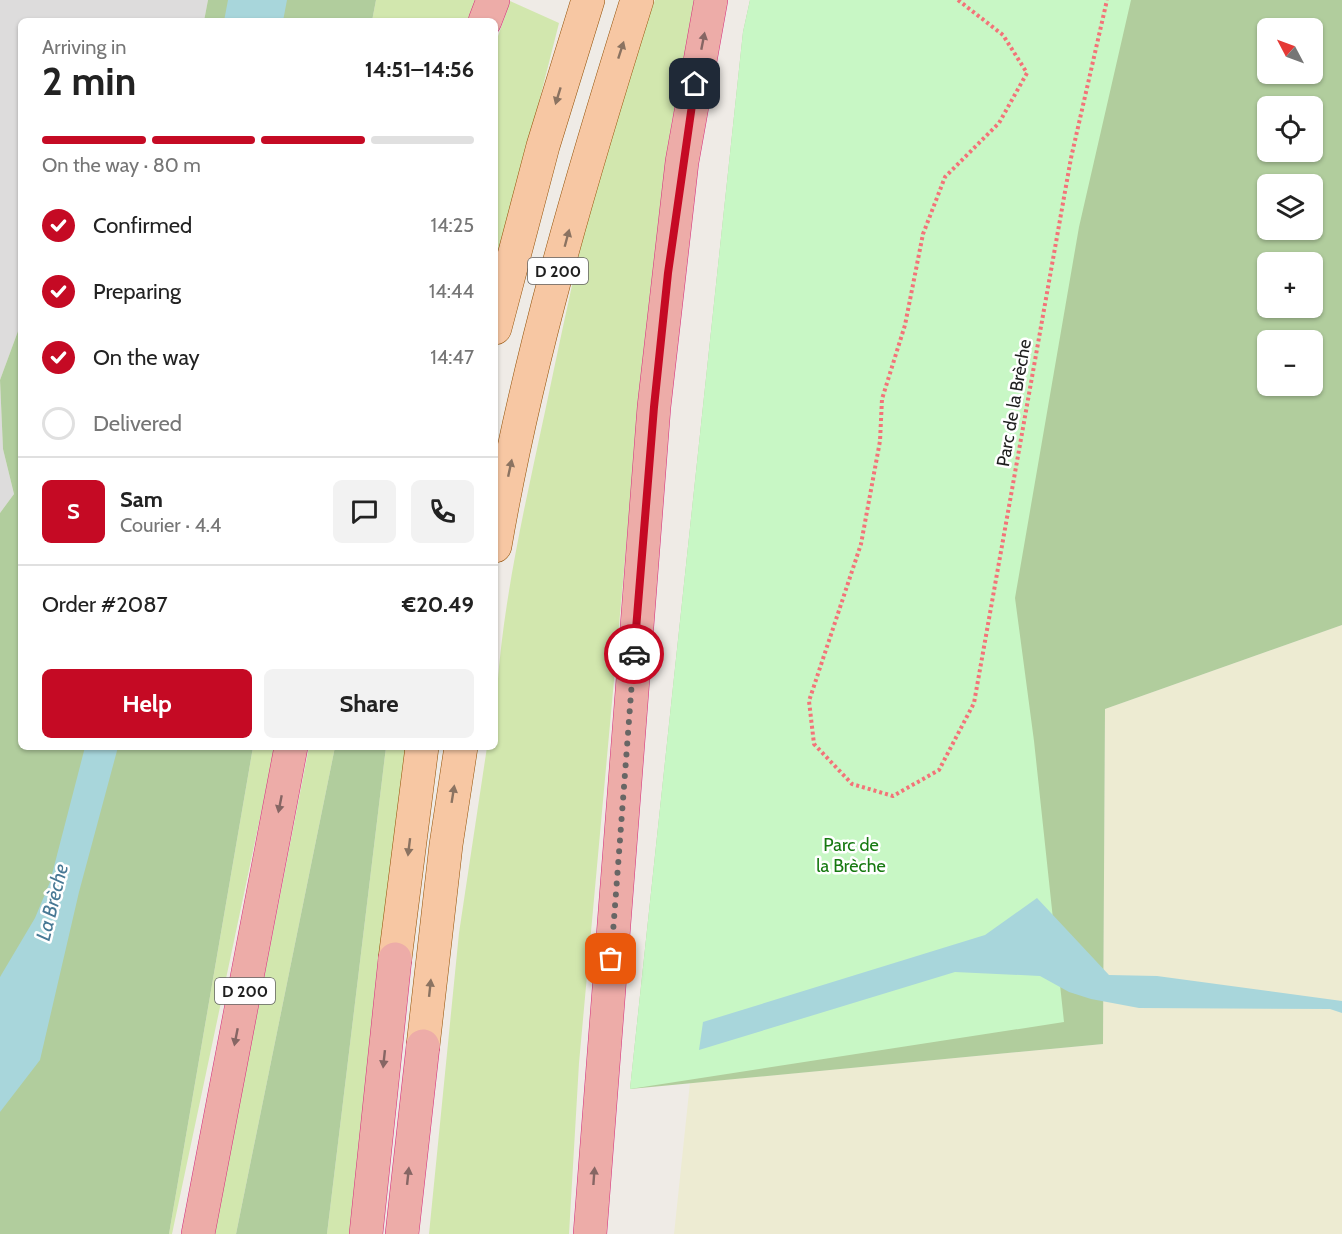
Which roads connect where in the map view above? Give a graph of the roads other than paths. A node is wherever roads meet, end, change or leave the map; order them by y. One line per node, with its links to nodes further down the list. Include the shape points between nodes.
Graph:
1 (493, 0): 5 (highway)
2 (588, 0): 6 (main road, D 200, one-way to 6, via 543,146)
3 (637, 0): 7 (main road, D 200, one-way to 3, via 547,311)
4 (711, 0): 16 (highway, one-way to 4, via 654,407 682,162)
5 (486, 18)
6 (498, 317)
7 (498, 532)
8 (290, 750): 13 (highway, D 200, one-way to 13)
9 (422, 750): 11 (main road, one-way to 11)
10 (461, 750): 12 (main road, one-way to 10)
11 (395, 959): 14 (highway, one-way to 14)
12 (423, 1046): 15 (highway, one-way to 12)
13 (198, 1234)
14 (366, 1234)
15 (402, 1234)
16 (590, 1234)

